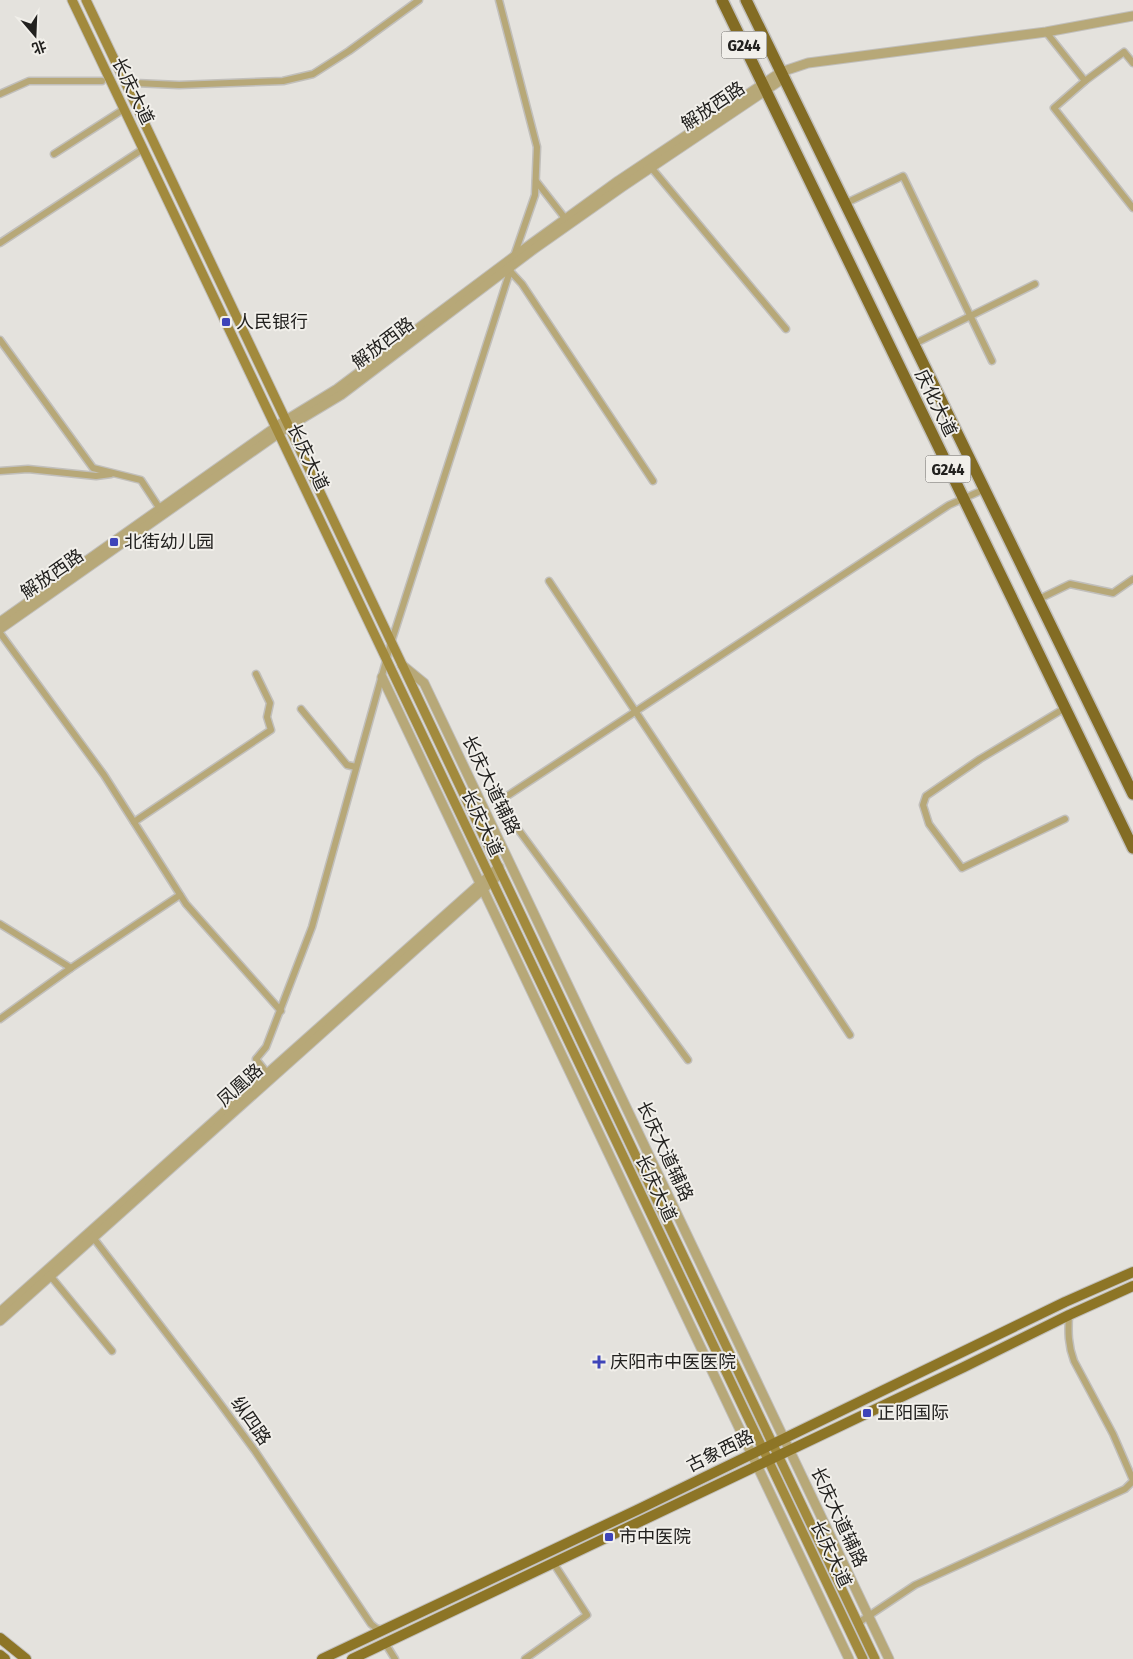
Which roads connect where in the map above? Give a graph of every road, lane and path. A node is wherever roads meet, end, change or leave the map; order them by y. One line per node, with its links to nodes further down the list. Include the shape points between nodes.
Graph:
1 (72, 0): 16 (main road, 长庆大道)
2 (86, 0): 33 (main road, 长庆大道)
3 (418, 0): 13 (street, via 313,74 283,81 179,85)
4 (499, 0): 20 (street, via 537,147)
5 (722, 0): 14 (highway, 庆化大道 / G244)
6 (746, 0): 10 (highway, 庆化大道 / G244)
7 (1133, 16): 8 (street, 解放西路)
8 (1046, 32): 10 (street, 解放西路, via 815,62 796,66); 12 (street)
9 (1133, 63): 12 (street, via 1124,52)
10 (782, 75): 14 (street, 解放西路); 21 (highway, 庆化大道 / G244)
11 (102, 81): 15 (street, via 29,81)
12 (1085, 81): 22 (street, via 1054,108)
13 (135, 83)
14 (764, 87): 19 (street, 解放西路); 39 (highway, 庆化大道 / G244)
15 (0, 94)
16 (124, 109): 17 (main road, 长庆大道); 18 (street)
17 (143, 149): 24 (street); 34 (main road, 长庆大道)
18 (54, 154)
19 (649, 165): 23 (street, 解放西路); 29 (street)
20 (536, 182): 23 (street); 25 (street, via 535,195)
21 (844, 204): 28 (street, via 903,176); 31 (highway, 庆化大道 / G244)
22 (1133, 208)
23 (567, 221): 25 (street, 解放西路); 26 (street, 解放西路)
24 (0, 243)
25 (514, 256): 26 (street); 33 (street, 解放西路)
26 (510, 269): 33 (street, 解放西路, via 341,395); 37 (street); 46 (street)
27 (1035, 284): 28 (street)
28 (970, 316): 31 (street); 32 (street)
29 (786, 329)
30 (0, 340): 36 (street, via 93,468)
31 (914, 344): 38 (highway, 庆化大道 / G244)
32 (992, 361)
33 (288, 423): 34 (street, 解放西路); 46 (main road, 长庆大道)
34 (278, 430): 40 (street, 解放西路); 47 (main road, 长庆大道)
35 (0, 471): 36 (street, via 28,469 96,476)
36 (115, 473): 40 (street, via 141,480)
37 (653, 481)
38 (985, 490): 39 (street); 43 (highway, 庆化大道 / G244)
39 (963, 499): 51 (highway, 庆化大道 / G244); 53 (street, via 949,504)
40 (163, 512): 44 (street, 解放西路); 45 (street, 解放西路)
41 (1133, 579): 43 (street, via 1114,593 1070,584)
42 (549, 581): 53 (street)
43 (1039, 599): 55 (highway, 庆化大道 / G244)
44 (0, 622)
45 (0, 631): 57 (street, via 100,769)
46 (392, 643): 47 (street); 48 (main road, 长庆大道)
47 (387, 660): 50 (street); 60 (main road, 长庆大道)
48 (402, 665): 59 (main road, 长庆大道); 78 (street, 长庆大道辅路, via 424,683)
49 (256, 674): 57 (street, via 270,703 267,717 271,730)
50 (382, 677): 54 (street); 61 (street)
51 (1066, 708): 56 (street, via 926,796 923,805 929,824 962,868); 58 (highway, 庆化大道 / G244)
52 (301, 709): 54 (street, via 347,764)
53 (636, 711): 67 (street); 68 (street, via 498,802)
54 (356, 767): 65 (street, via 312,927)
55 (1133, 794)
56 (1064, 819)
57 (134, 822): 62 (street)
58 (1133, 848)
59 (500, 870): 60 (street, 凤凰路); 79 (main road, 长庆大道)
60 (490, 879): 61 (street, 凤凰路); 80 (main road, 长庆大道)
61 (481, 887): 69 (street, 凤凰路); 70 (street, 凤凰路); 82 (street)
62 (180, 896): 64 (street); 65 (street)
63 (0, 924): 64 (street)
64 (71, 968): 66 (street)
65 (281, 1011): 69 (street, via 266,1047 256,1059)
66 (0, 1019)
67 (850, 1035)
68 (688, 1060)
69 (267, 1073): 70 (street, 凤凰路)
70 (90, 1236): 72 (street, 凤凰路); 90 (street, 纵四路, via 216,1398 372,1624); 92 (street, 纵四路, via 257,1462 368,1626)
71 (1133, 1272): 78 (main road, 古象西路)
72 (48, 1273): 74 (street, 凤凰路); 76 (street, 凤凰路); 77 (street)
73 (1133, 1286): 75 (main road, 古象西路)
74 (0, 1312)
75 (1069, 1315): 81 (main road, 古象西路); 86 (street, via 1069,1349)
76 (0, 1321)
77 (112, 1351)
78 (784, 1438): 79 (main road, 古象西路); 81 (street, 长庆大道辅路)
79 (773, 1444): 80 (main road, 古象西路); 83 (main road, 长庆大道)
80 (762, 1449): 82 (main road, 古象西路); 84 (main road, 长庆大道)
81 (790, 1450): 83 (main road, 古象西路); 88 (street, 长庆大道辅路)
82 (751, 1454): 85 (street); 90 (main road, 古象西路)
83 (778, 1455): 84 (main road, 古象西路); 89 (main road, 长庆大道)
84 (768, 1460): 85 (main road, 古象西路); 102 (main road, 长庆大道)
85 (756, 1466): 87 (main road, 古象西路); 101 (street)
86 (1133, 1480): 88 (street, via 1125,1488 915,1585)
87 (554, 1564): 93 (main road, 古象西路); 100 (street, via 587,1614)
88 (868, 1616): 89 (street); 104 (street, 长庆大道辅路)
89 (858, 1622): 103 (main road, 长庆大道)
90 (382, 1630): 92 (main road, 古象西路)
91 (0, 1638): 96 (main road)
92 (366, 1638): 97 (main road, 古象西路)
93 (385, 1643): 98 (main road, 古象西路); 99 (street)
94 (0, 1655): 95 (main road)
95 (5, 1659)
96 (26, 1659)
97 (322, 1659)
98 (352, 1659)
99 (395, 1659)
100 (525, 1659)
101 (849, 1659)
102 (863, 1659)
103 (875, 1659)
104 (889, 1659)

